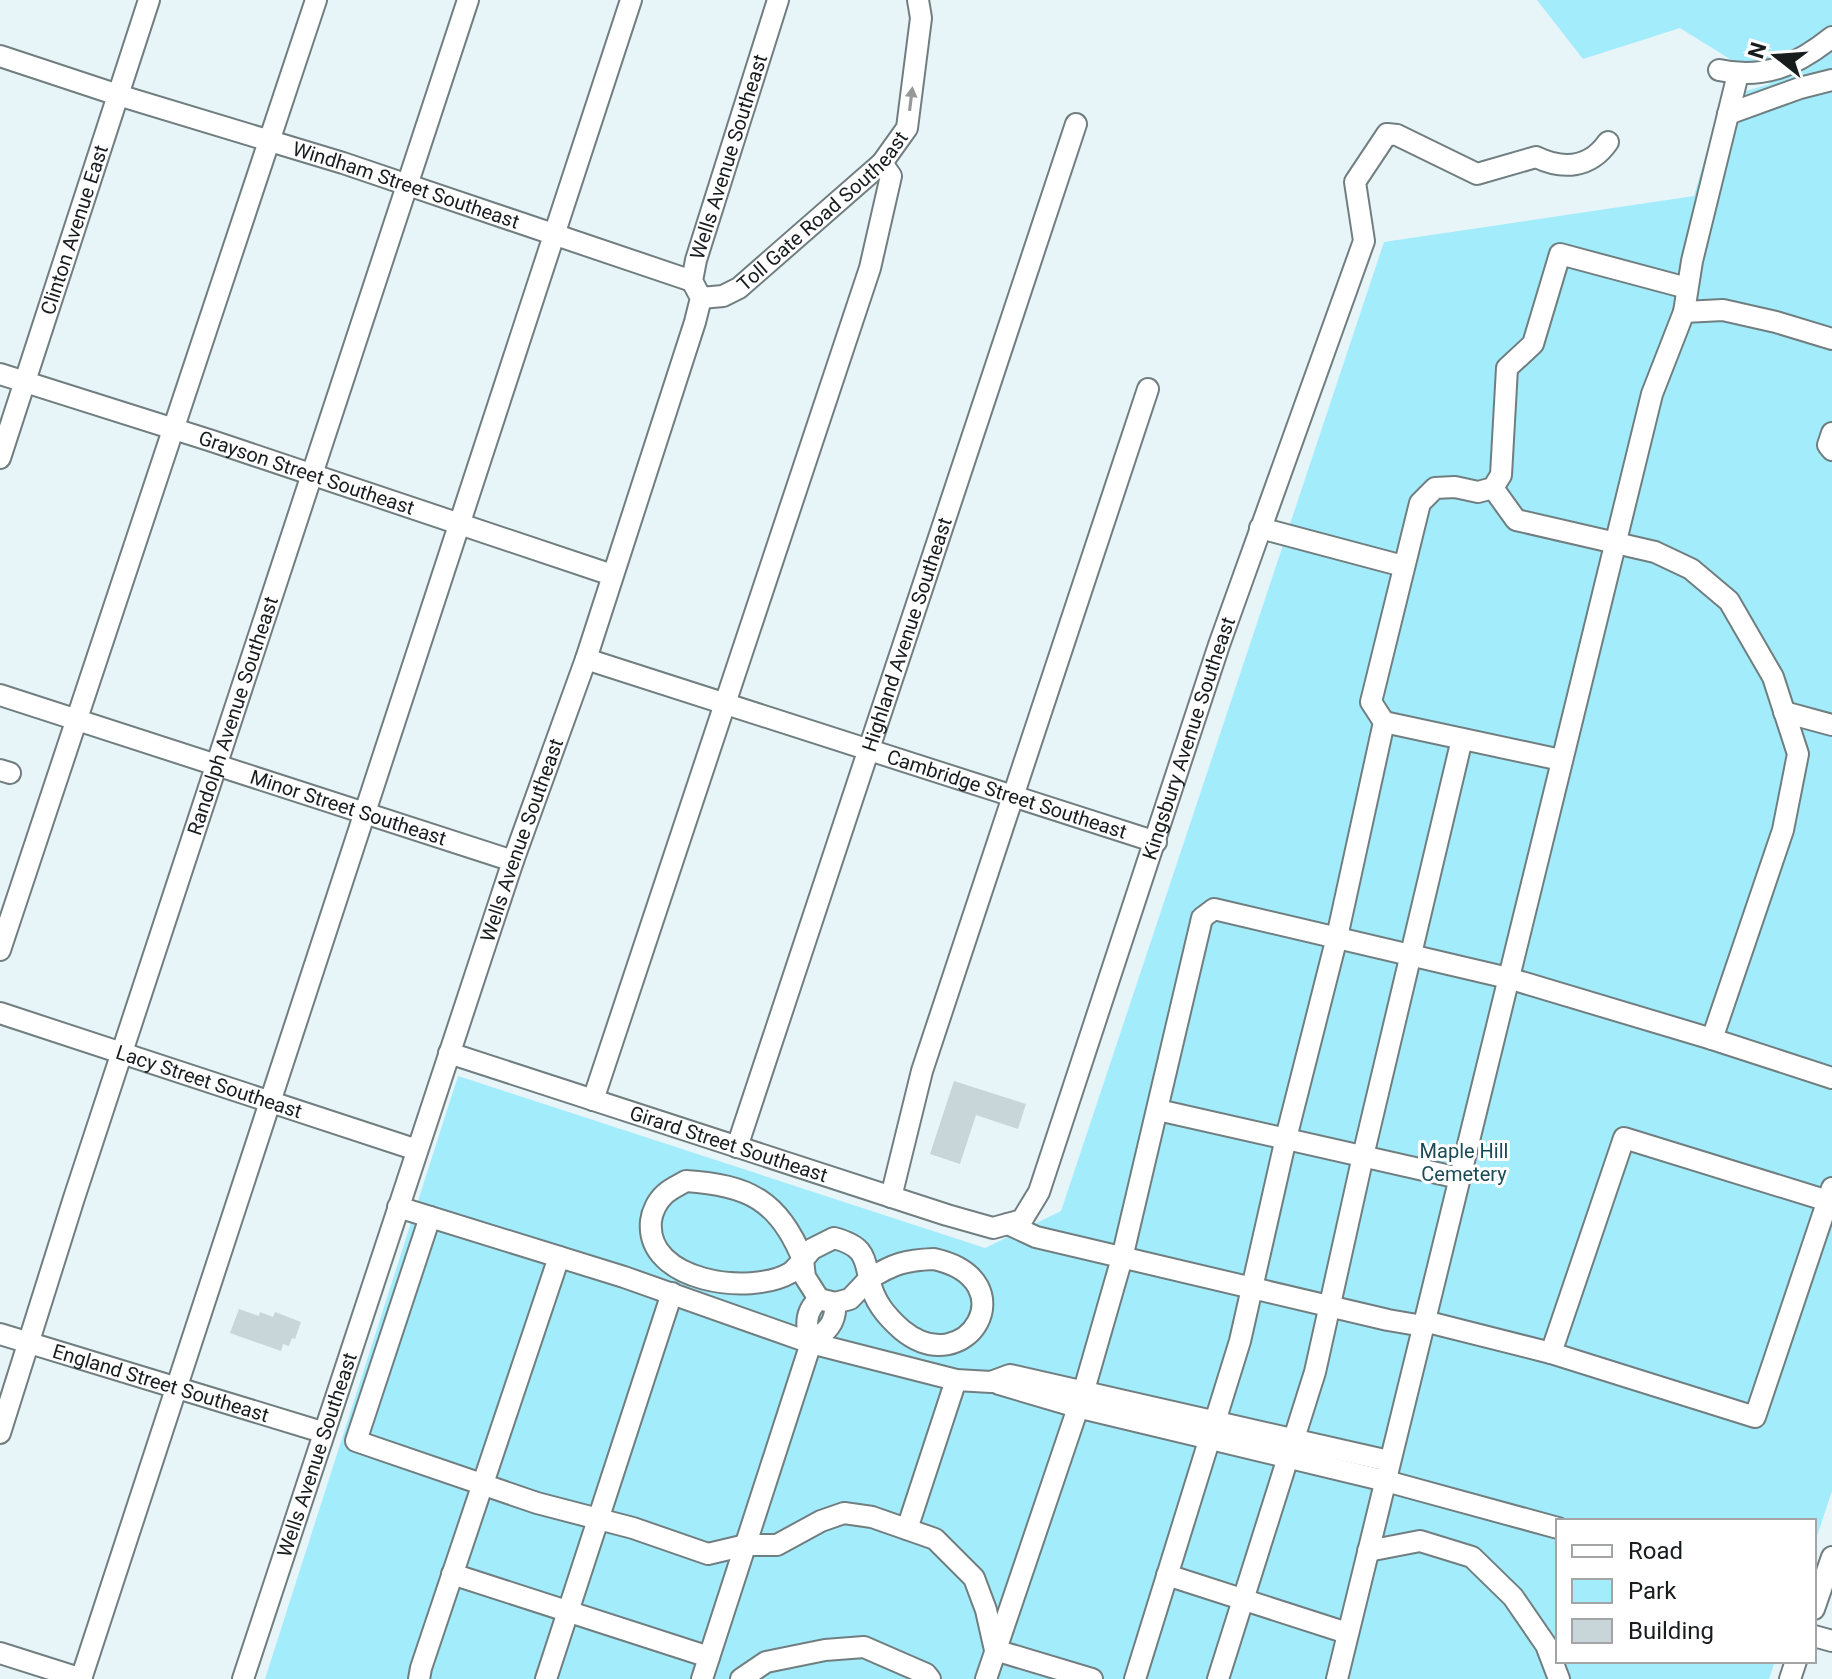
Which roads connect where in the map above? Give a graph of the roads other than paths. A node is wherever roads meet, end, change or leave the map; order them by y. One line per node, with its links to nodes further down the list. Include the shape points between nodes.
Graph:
1 (149, 0): 10 (street, Clinton Avenue East)
2 (316, 0): 13 (street)
3 (468, 0): 16 (street, Randolph Avenue Southeast)
4 (631, 0): 17 (street)
5 (778, 0): 19 (street, Wells Avenue Southeast, via 696,260)
6 (918, 0): 15 (street, Toll Gate Road Southeast, one-way to 6, via 907,128 921,18)
7 (1832, 37): 11 (street, via 1806,57 1772,69 1728,72)
8 (0, 56): 10 (street, Windham Street Southeast)
9 (1832, 80): 11 (street)
10 (118, 95): 13 (street, Windham Street Southeast); 23 (street, Clinton Avenue East)
11 (1728, 114): 18 (street)
12 (1076, 124): 44 (street, Highland Avenue Southeast)
13 (269, 140): 16 (street, Windham Street Southeast); 25 (street)
14 (1608, 142): 32 (street, Kingsbury Avenue Southeast, via 1578,166 1553,165 1536,157 1477,174 1387,134 1355,182 1364,241)
15 (882, 163): 19 (street, Toll Gate Road Southeast, via 739,288 723,296); 38 (street, via 891,176 870,268)
16 (408, 185): 17 (street, Windham Street Southeast); 29 (street, Randolph Avenue Southeast)
17 (554, 234): 19 (street, Windham Street Southeast); 31 (street)
18 (1687, 288): 20 (street); 30 (street, via 1560,254 1533,344 1507,368 1504,463)
19 (697, 290): 35 (street, Wells Avenue Southeast)
20 (1684, 312): 21 (street, via 1723,310); 33 (street, via 1652,394)
21 (1832, 339)
22 (0, 374): 23 (street, Grayson Street Southeast)
23 (24, 382): 25 (street, Grayson Street Southeast); 28 (street, Clinton Avenue East)
24 (1148, 389): 47 (street)
25 (173, 430): 29 (street, Grayson Street Southeast); 40 (street)
26 (1832, 433): 27 (street)
27 (1832, 450)
28 (0, 458)
29 (313, 475): 31 (street, Grayson Street Southeast); 46 (street, Randolph Avenue Southeast)
30 (1493, 488): 33 (street, via 1516,520); 34 (street, via 1435,488 1420,503)
31 (459, 524): 35 (street, Grayson Street Southeast); 48 (street)
32 (1260, 528): 34 (street); 49 (street, Kingsbury Avenue Southeast)
33 (1615, 542): 39 (street, via 1691,569 1729,601 1773,677); 45 (street)
34 (1403, 566): 41 (street, via 1371,702)
35 (612, 575): 36 (street, Wells Avenue Southeast)
36 (586, 659): 38 (street, Cambridge Street Southeast); 50 (street, Wells Avenue Southeast)
37 (0, 695): 40 (street, Minor Street Southeast)
38 (724, 703): 44 (street, Cambridge Street Southeast); 61 (street)
39 (1784, 712): 42 (street); 56 (street, via 1798,754 1783,830)
40 (76, 720): 46 (street, Minor Street Southeast); 52 (street)
41 (1384, 722): 43 (street); 51 (street)
42 (1832, 725)
43 (1462, 739): 45 (street); 53 (street)
44 (867, 749): 47 (street, Cambridge Street Southeast); 64 (street, Highland Avenue Southeast)
45 (1561, 760): 54 (street)
46 (217, 765): 48 (street, Minor Street Southeast); 57 (street, Randolph Avenue Southeast)
47 (1013, 796): 49 (street, Cambridge Street Southeast); 69 (street, via 922,1071)
48 (365, 812): 50 (street, Minor Street Southeast); 60 (street)
49 (1156, 842): 72 (street, Kingsbury Avenue Southeast, via 1039,1192 1022,1220)
50 (513, 861): 58 (street, Wells Avenue Southeast)
51 (1337, 937): 53 (street); 62 (street, via 1214,909 1202,918); 63 (street)
52 (0, 950)
53 (1412, 955): 54 (street); 66 (street)
54 (1508, 978): 56 (street); 67 (street)
55 (0, 1013): 57 (street, Lacy Street Southeast)
56 (1712, 1039): 59 (street)
57 (122, 1053): 60 (street, Lacy Street Southeast); 84 (street, Randolph Avenue Southeast)
58 (449, 1053): 61 (street, Girard Street Southeast); 65 (street, Wells Avenue Southeast)
59 (1832, 1078)
60 (270, 1100): 65 (street, Lacy Street Southeast); 87 (street)
61 (593, 1100): 64 (street, Girard Street Southeast)
62 (1158, 1110): 63 (street); 74 (street)
63 (1286, 1138): 66 (street); 77 (street)
64 (737, 1147): 69 (street, Girard Street Southeast)
65 (417, 1150): 70 (street, Wells Avenue Southeast)
66 (1363, 1156): 67 (street); 80 (street)
67 (1459, 1178): 81 (street)
68 (1830, 1194): 85 (street, via 1624,1138); 85 (street, Girard Street Southeast, via 1755,1417)
69 (891, 1197): 72 (street, Girard Street Southeast, via 993,1228)
70 (398, 1207): 71 (street); 90 (street, Wells Avenue Southeast)
71 (430, 1217): 73 (street); 94 (street, via 356,1441)
72 (1008, 1224): 74 (street, Girard Street Southeast, via 1036,1237)
73 (559, 1257): 78 (street); 94 (street)
74 (1122, 1258): 77 (street, Girard Street Southeast); 88 (street)
75 (803, 1260): 75 (street, via 782,1217 743,1191 686,1181 664,1195 652,1212 650,1233 660,1253 698,1278 764,1282 791,1273); 76 (street, via 834,1238 848,1242 858,1247); 79 (street, via 805,1277)
76 (869, 1279): 76 (street, via 873,1298 889,1318 929,1344 952,1344 974,1332 982,1314 981,1291 955,1264 912,1260); 79 (street, via 850,1299)
77 (1251, 1288): 80 (street, Girard Street Southeast); 89 (street)
78 (672, 1293): 83 (street); 95 (street)
79 (827, 1301): 83 (street, via 812,1305 807,1316)
80 (1328, 1306): 81 (street, Girard Street Southeast); 92 (street)
81 (1423, 1323): 85 (street, Girard Street Southeast); 93 (street)
82 (0, 1334): 84 (street, England Street Southeast)
83 (811, 1343): 86 (street); 98 (street)
84 (30, 1344): 87 (street, England Street Southeast); 91 (street, Randolph Avenue Southeast)
85 (1551, 1353)
86 (956, 1380): 88 (street, via 991,1382 1010,1375); 97 (street)
87 (176, 1388): 90 (street, England Street Southeast); 110 (street)
88 (1080, 1398): 89 (street); 107 (street)
89 (1214, 1430): 92 (street); 102 (street)
90 (322, 1432): 111 (street, Wells Avenue Southeast)
91 (0, 1433)
92 (1291, 1450): 93 (street); 103 (street)
93 (1388, 1471): 96 (street); 99 (street)
94 (483, 1484): 95 (street); 101 (street)
95 (598, 1518): 98 (street, via 708,1554); 105 (street)
96 (1556, 1527)
97 (907, 1529): 98 (street, via 844,1513 777,1545); 107 (street, via 935,1539 974,1578)
98 (746, 1545): 109 (street)
99 (1368, 1551): 106 (street); 122 (street, via 1420,1541 1472,1557 1513,1597 1546,1645)
100 (1832, 1557): 104 (street)
101 (452, 1574): 105 (street); 112 (street)
102 (1167, 1575): 103 (street); 119 (street)
103 (1244, 1598): 106 (street); 120 (street)
104 (1816, 1603)
105 (568, 1611): 109 (street); 113 (street)
106 (1347, 1633): 121 (street)
107 (995, 1650): 117 (street); 118 (street)
108 (0, 1653): 110 (street)
109 (709, 1657): 114 (street)
110 (82, 1679)
111 (243, 1679)
112 (419, 1679)
113 (546, 1679)
114 (702, 1679)
115 (741, 1679): 116 (street, via 766,1662 864,1647)
116 (930, 1679)
117 (986, 1679)
118 (1092, 1679)
119 (1135, 1679)
120 (1218, 1679)
121 (1337, 1679)
122 (1559, 1679)

